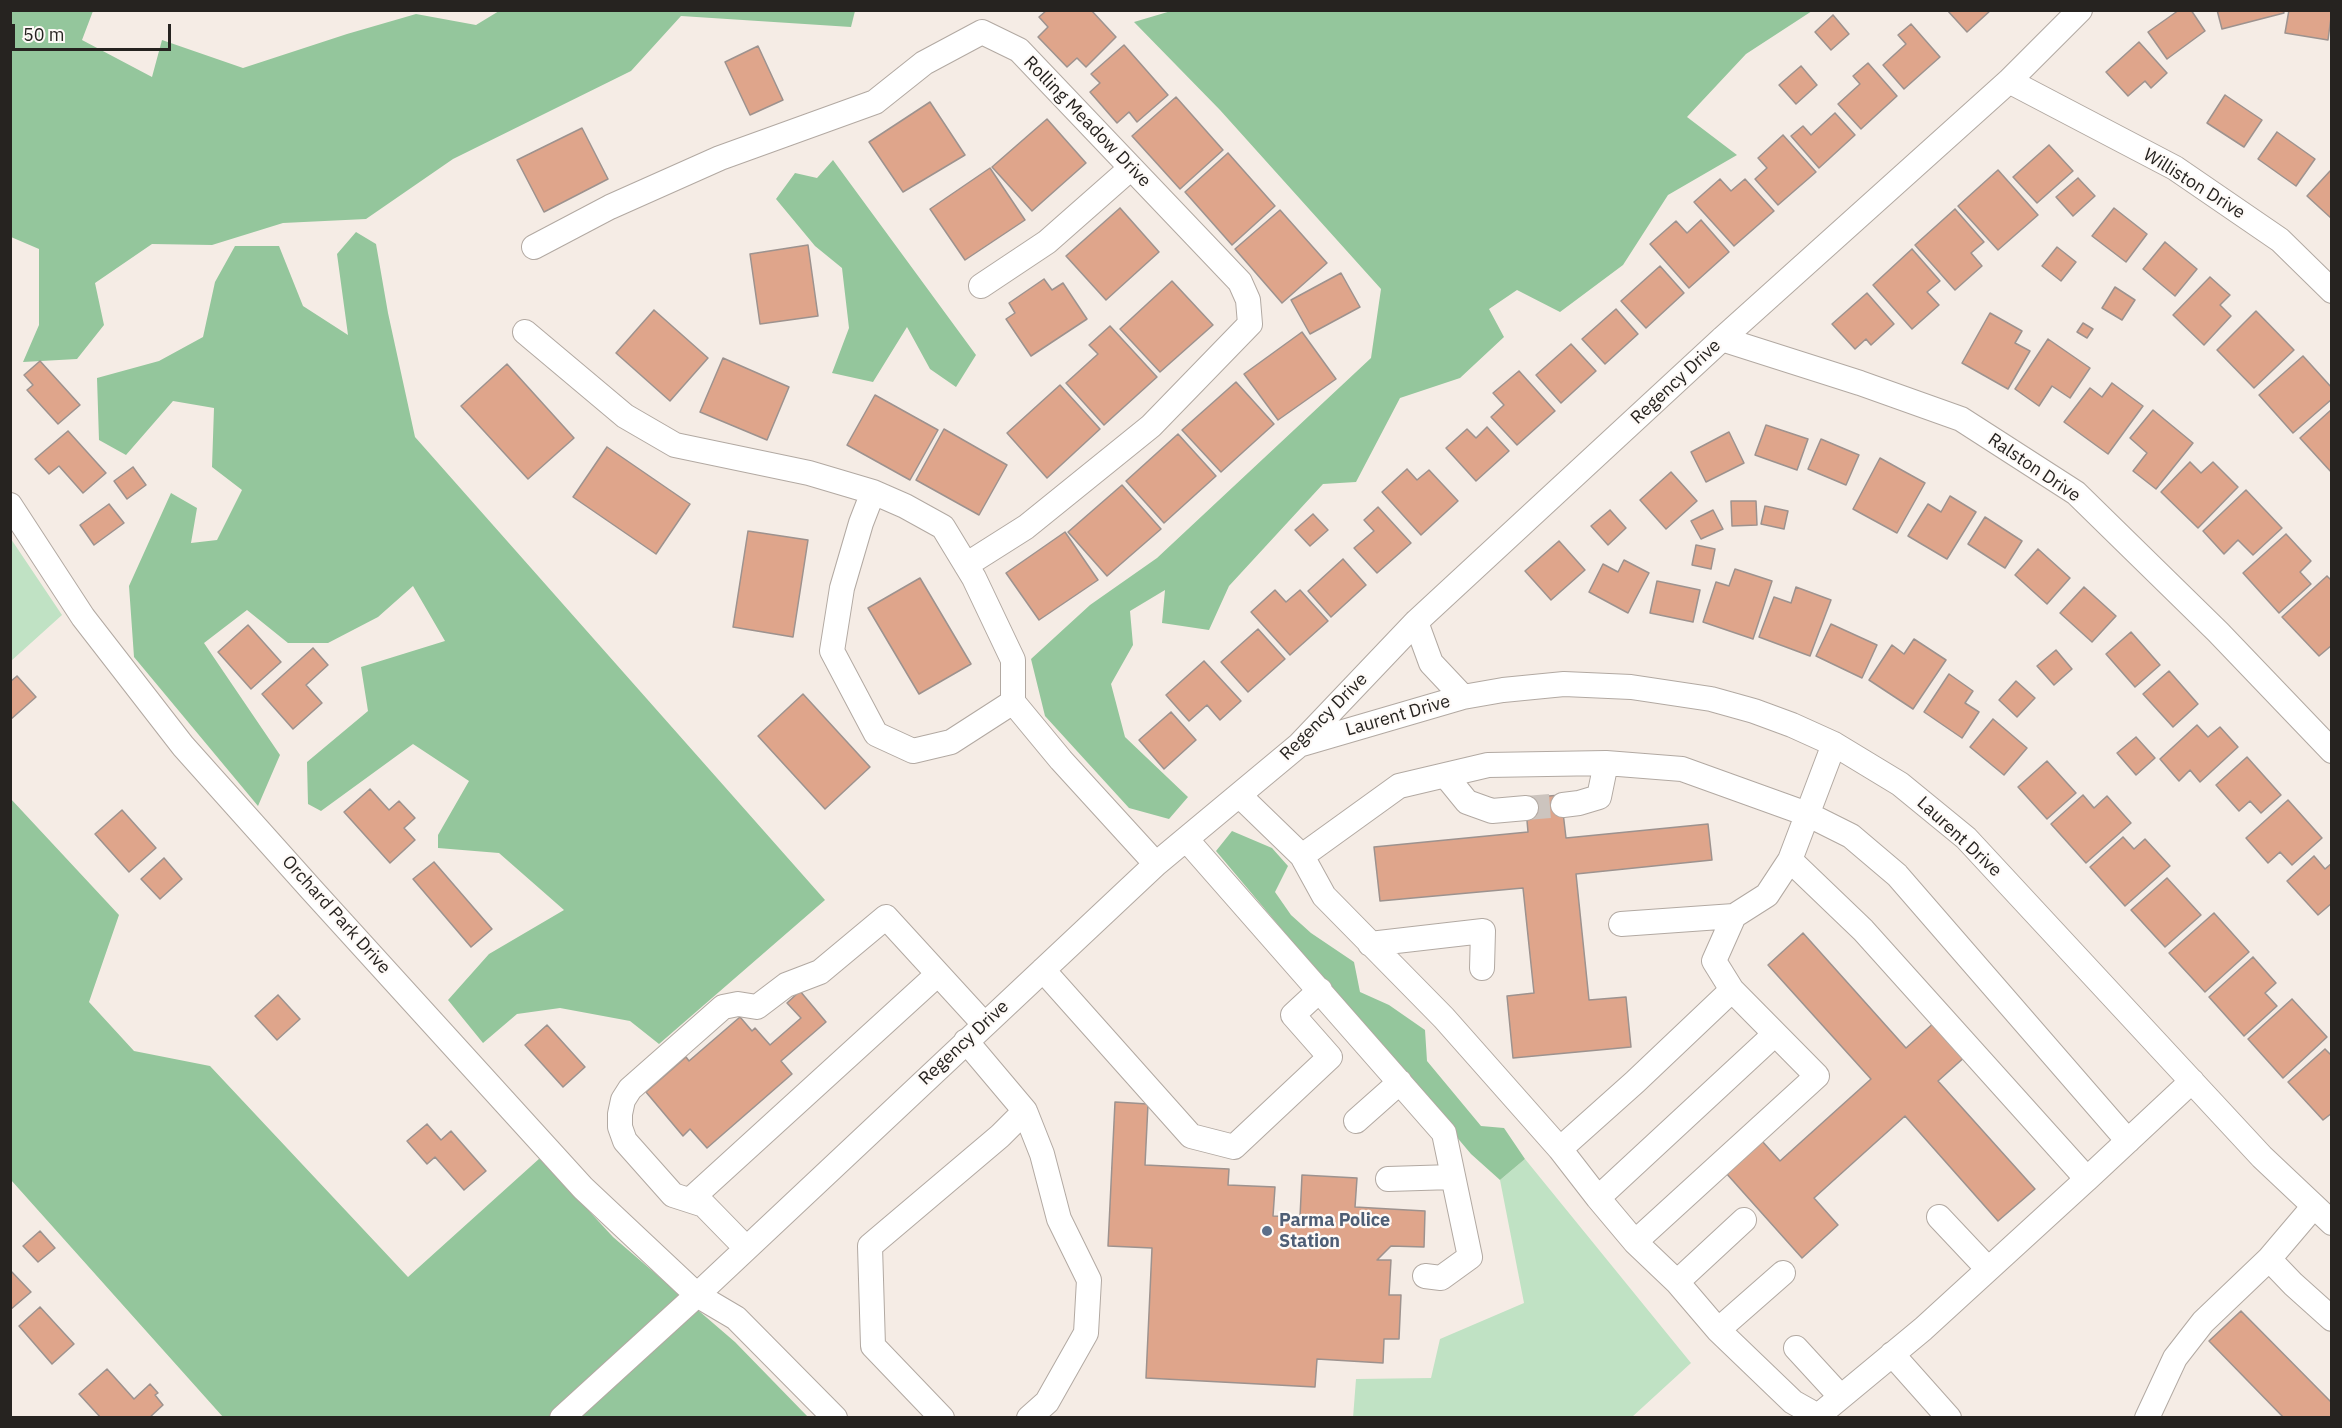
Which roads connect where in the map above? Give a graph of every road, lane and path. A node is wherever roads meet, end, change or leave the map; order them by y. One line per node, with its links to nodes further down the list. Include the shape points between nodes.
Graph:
1 (2080, 10): 2 (street, Regency Drive)
2 (2009, 81): 6 (street, Williston Drive, via 2175,168 2280,240); 8 (street, Regency Drive)
3 (1131, 168): 4 (street, Rolling Meadow Drive, via 1019,50 982,32 924,63 874,102 720,159 610,207); 5 (street, via 1047,242); 11 (street, Rolling Meadow Drive, via 1240,282 1248,300 1250,324 1151,426 1026,527)
4 (534, 247)
5 (981, 286)
6 (2331, 291)
7 (525, 332): 9 (street, via 624,416 675,445 809,473)
8 (1722, 339): 12 (street, Regency Drive); 17 (street, Ralston Drive, via 1961,419 2076,493 2218,632)
9 (873, 492): 11 (street, via 943,527); 14 (street, via 842,588 832,651 876,734 913,751 923,749 951,742)
10 (10, 505): 61 (street, Orchard Park Drive, via 83,617 183,746 583,1188)
11 (966, 565): 14 (street, via 1013,660)
12 (1416, 622): 13 (street, Laurent Drive, via 1431,663); 16 (street, Regency Drive)
13 (1463, 697): 15 (street, Laurent Drive, via 1564,684 1664,691 1754,711); 16 (street, Laurent Drive)
14 (1012, 702): 27 (street)
15 (1834, 744): 23 (street); 39 (street, Laurent Drive, via 1900,784 1965,838)
16 (1299, 745): 20 (street, Regency Drive)
17 (2331, 751)
18 (1606, 763): 19 (street, via 1488,765); 21 (street, via 1599,797); 23 (street, via 1682,769)
19 (1445, 775): 22 (street, via 1467,802 1492,811); 25 (street, via 1399,786)
20 (1239, 795): 24 (street, Regency Drive); 25 (street)
21 (1563, 804)
22 (1526, 808)
23 (1807, 814): 26 (street); 43 (street, via 1851,836 1897,875)
24 (1186, 840): 27 (street, Regency Drive); 34 (street)
25 (1302, 856): 30 (street, via 1324,896)
26 (1790, 860): 28 (street, via 1767,895); 47 (street, via 1863,930)
27 (1156, 864): 32 (street, Regency Drive)
28 (1734, 916): 29 (street); 35 (street, via 1714,961)
29 (1621, 924)
30 (1370, 944): 31 (street, via 1483,931); 44 (street, via 1444,1018)
31 (1482, 968)
32 (1042, 970): 34 (street, via 1191,1136 1234,1147 1330,1057 1293,1015); 36 (street, Regency Drive)
33 (938, 974): 36 (street); 49 (street); 49 (street, via 886,917 820,972 786,985 757,1007 738,1004 723,1008 630,1089 620,1114 625,1140 673,1195)
34 (1320, 990): 40 (street)
35 (1732, 990): 37 (street); 44 (street)
36 (984, 1024): 38 (street, Regency Drive)
37 (1775, 1034): 48 (street); 54 (street, via 1817,1076)
38 (966, 1041): 41 (street); 55 (street, Regency Drive)
39 (2192, 1081): 43 (street); 50 (street, Laurent Drive)
40 (1400, 1082): 42 (street); 45 (street, via 1444,1133)
41 (1025, 1111): 69 (street, via 1000,1137 870,1246 873,1346); 70 (street, via 1042,1154 1059,1219 1089,1280 1086,1333 1047,1402)
42 (1356, 1121)
43 (2128, 1141): 47 (street)
44 (1560, 1149): 48 (street)
45 (1453, 1178): 46 (street); 59 (street, via 1470,1257 1441,1278)
46 (1388, 1179)
47 (2087, 1179): 57 (street)
48 (1598, 1198): 54 (street)
49 (690, 1200): 55 (street, via 704,1205)
50 (2314, 1206): 53 (street, Laurent Drive); 56 (street)
51 (1939, 1217): 57 (street)
52 (1744, 1220): 60 (street)
53 (2331, 1223)
54 (1635, 1242): 60 (street)
55 (746, 1248): 61 (street, Regency Drive)
56 (2269, 1259): 62 (street); 72 (street, via 2203,1322 2175,1358)
57 (1988, 1269): 65 (street)
58 (1783, 1273): 63 (street)
59 (1425, 1276)
60 (1677, 1282): 63 (street)
61 (697, 1295): 67 (street, Regency Drive); 68 (street, Orchard Park Drive, via 736,1318)
62 (2331, 1319)
63 (1718, 1330): 66 (street, via 1793,1402 1818,1416)
64 (1796, 1348): 66 (street)
65 (1892, 1354): 66 (street); 71 (street)
66 (1841, 1397)
67 (562, 1418)
68 (835, 1418)
69 (942, 1418)
70 (1029, 1418)
71 (1949, 1418)
72 (2147, 1418)

